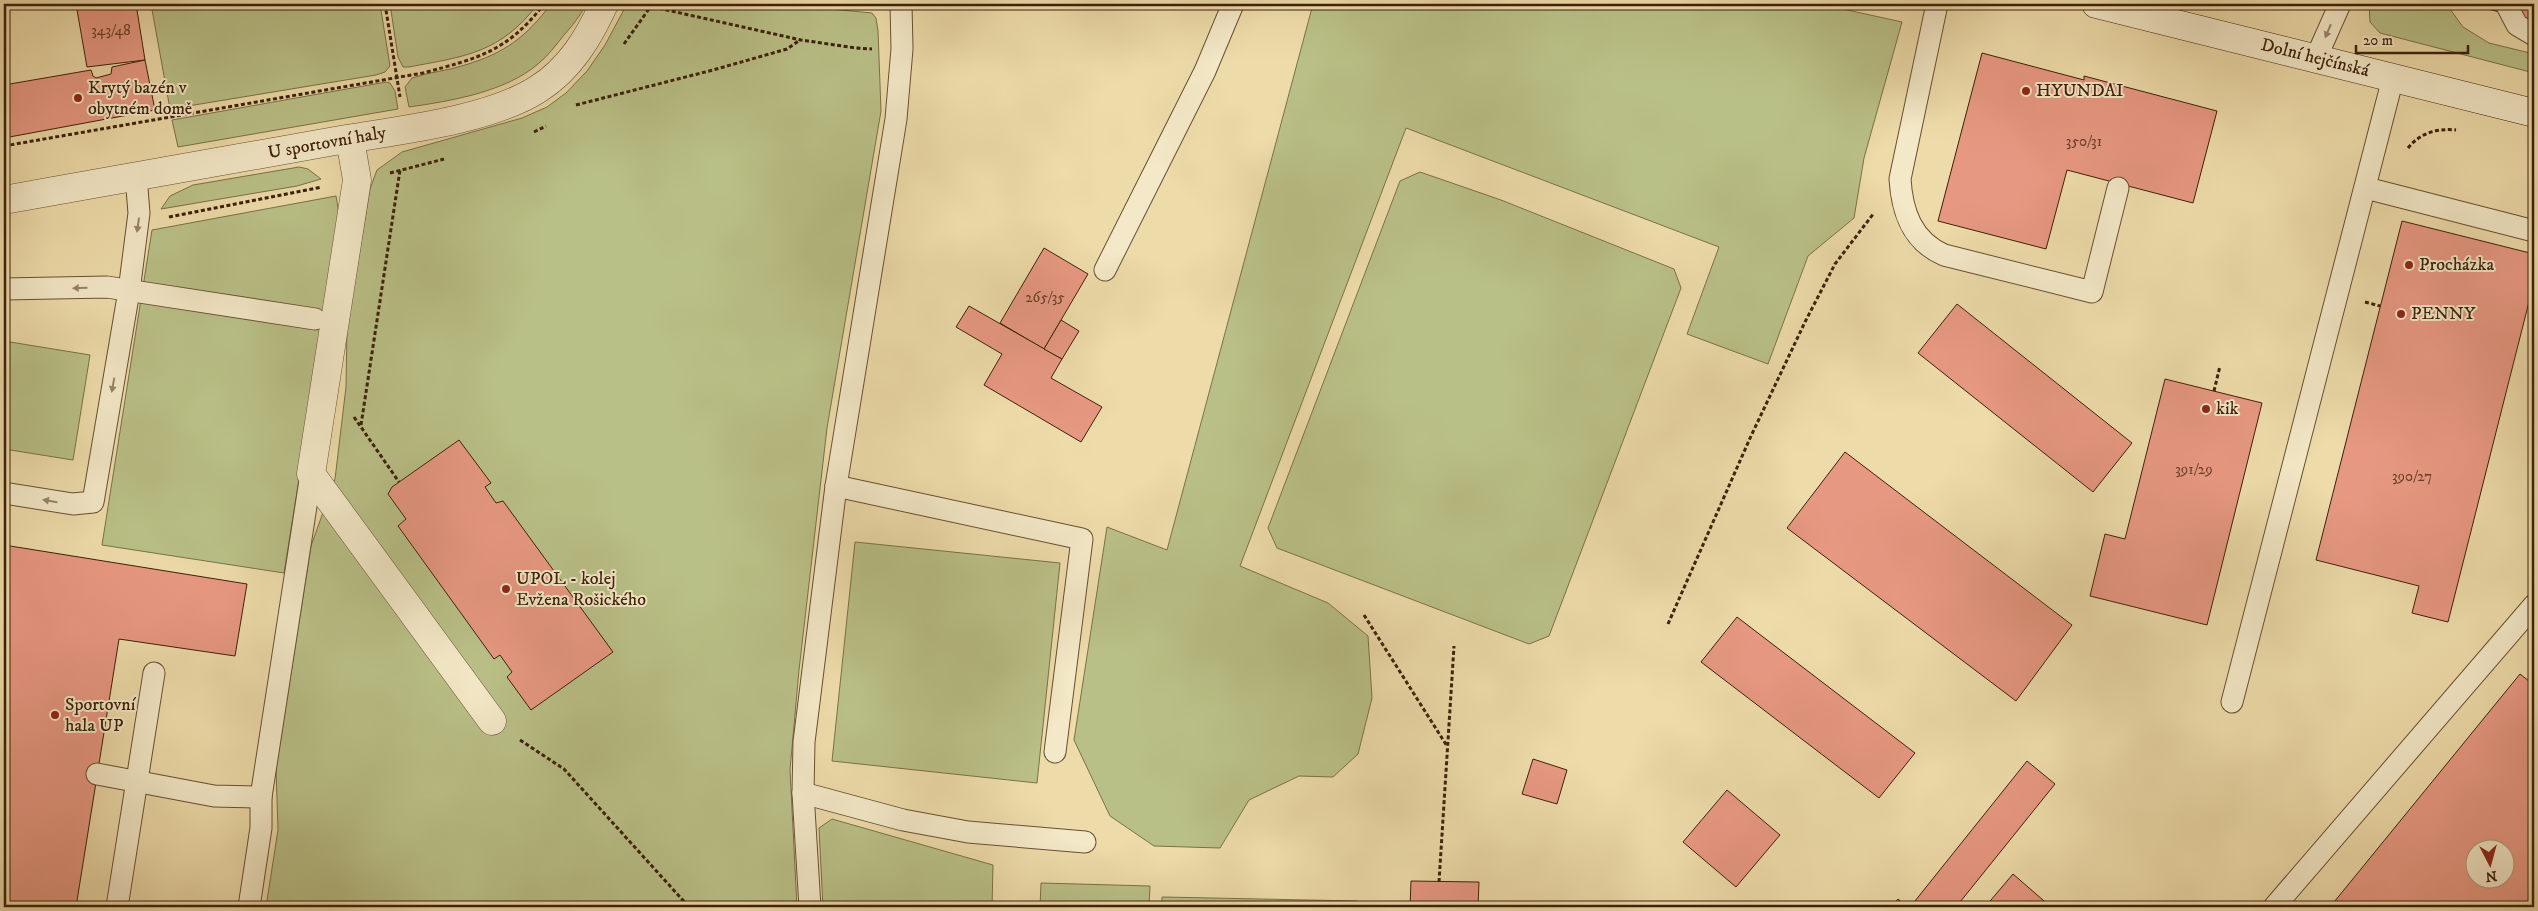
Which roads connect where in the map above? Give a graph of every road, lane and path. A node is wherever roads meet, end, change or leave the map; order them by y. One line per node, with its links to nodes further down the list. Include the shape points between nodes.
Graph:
1 (385, 4): 15 (path)
2 (544, 4): 15 (path, via 530,22 504,45 478,58)
3 (604, 4): 19 (street, U sportovní haly, via 577,52 538,90 481,112)
4 (640, 4): 12 (path)
5 (901, 4): 13 (lane)
6 (1233, 4): 30 (lane, via 1204,71)
7 (1937, 4): 27 (lane, via 1900,179)
8 (2096, 4): 14 (street, Dolní hejčínská)
9 (2340, 4): 14 (lane, one-way to 14)
10 (2506, 4): 11 (lane, via 2517,25)
11 (2534, 35)
12 (801, 40): 13 (path, via 856,48); 17 (path, via 787,49 722,68)
13 (902, 49): 40 (lane, via 888,169)
14 (2316, 58): 16 (street, Dolní hejčínská)
15 (397, 77): 19 (path); 22 (path)
16 (2393, 78): 18 (street, Dolní hejčínská); 25 (lane)
17 (576, 105)
18 (2534, 113)
19 (406, 129): 21 (street, U sportovní haly); 37 (path)
20 (2457, 131): 26 (path, via 2441,129 2413,142 2398,166)
21 (350, 139): 23 (street, U sportovní haly); 35 (street, via 356,180)
22 (4, 146)
23 (136, 176): 28 (street, U sportovní haly); 32 (lane, one-way to 32, via 140,213)
24 (2118, 188): 27 (lane, via 2092,292 1932,250 1907,220)
25 (2366, 188): 26 (lane); 47 (lane)
26 (2390, 195): 29 (lane)
27 (1901, 196): 44 (path, via 1878,208 1835,264 1751,436)
28 (4, 200)
29 (2534, 231)
30 (1105, 270)
31 (4, 289): 32 (lane, one-way to 31, via 108,287)
32 (129, 291): 33 (lane); 41 (lane, one-way to 41, via 93,502 72,504)
33 (315, 319)
34 (2220, 366): 36 (path)
35 (325, 380): 37 (path); 38 (street)
36 (2214, 391)
37 (361, 425): 39 (path)
38 (311, 474): 48 (street); 54 (lane)
39 (399, 482)
40 (836, 486): 50 (lane, via 1082,538); 53 (lane, via 805,732)
41 (4, 492)
42 (2534, 605): 61 (lane)
43 (1364, 615): 49 (path)
44 (1668, 624)
45 (1454, 646): 49 (path)
46 (154, 673): 52 (lane)
47 (2232, 702)
48 (492, 721): 59 (path, via 564,769)
49 (1448, 747): 56 (path)
50 (1055, 752)
51 (97, 774): 52 (lane)
52 (138, 781): 54 (lane, via 214,796); 57 (lane)
53 (803, 793): 55 (lane, via 903,820 959,830); 60 (lane)
54 (261, 797): 58 (lane, via 261,828)
55 (1086, 842)
56 (1439, 882)
57 (117, 907)
58 (249, 907)
59 (689, 907)
60 (810, 907)
61 (2274, 907)

